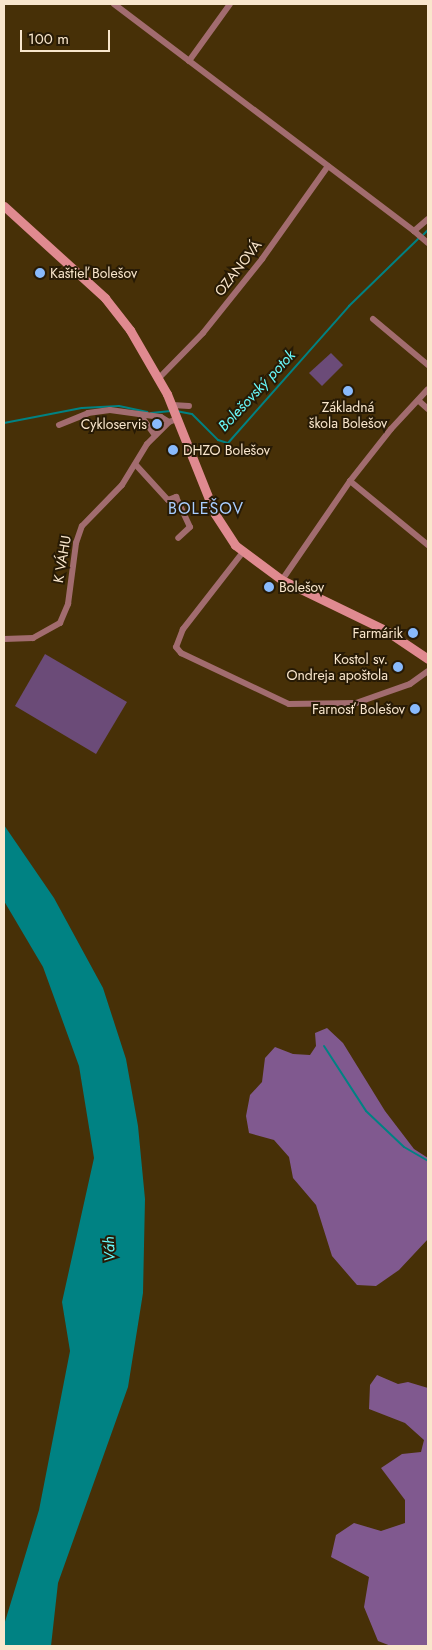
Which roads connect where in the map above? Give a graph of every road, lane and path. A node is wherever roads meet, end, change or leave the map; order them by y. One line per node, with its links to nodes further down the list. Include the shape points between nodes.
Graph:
1 (114, 4): 3 (street)
2 (230, 4): 3 (street)
3 (190, 61): 4 (street)
4 (328, 166): 7 (street); 10 (street, OZANOVÁ, via 250,274 191,347)
5 (4, 206): 10 (main road, via 105,298 130,330)
6 (428, 219): 7 (street)
7 (421, 237)
8 (372, 318): 9 (street)
9 (428, 364)
10 (159, 378): 15 (main road)
11 (428, 389): 12 (street)
12 (419, 401): 14 (street); 20 (street, via 391,429)
13 (189, 406): 15 (street)
14 (428, 409)
15 (174, 414): 16 (street); 18 (street, K VÁHU); 23 (main road, via 215,514)
16 (141, 416): 17 (street, via 110,410); 18 (street)
17 (59, 425)
18 (155, 434): 19 (street, K VÁHU)
19 (136, 465): 21 (street, via 168,500 176,496 190,527); 25 (street, K VÁHU, via 79,532 68,604 60,623 33,638)
20 (350, 481): 22 (street); 24 (street)
21 (178, 538)
22 (428, 545)
23 (242, 552): 24 (main road); 27 (street, via 184,629 176,647 181,653 290,704 356,703 410,684)
24 (282, 580): 26 (main road, via 385,630)
25 (4, 639)
26 (428, 659)
27 (428, 672)

